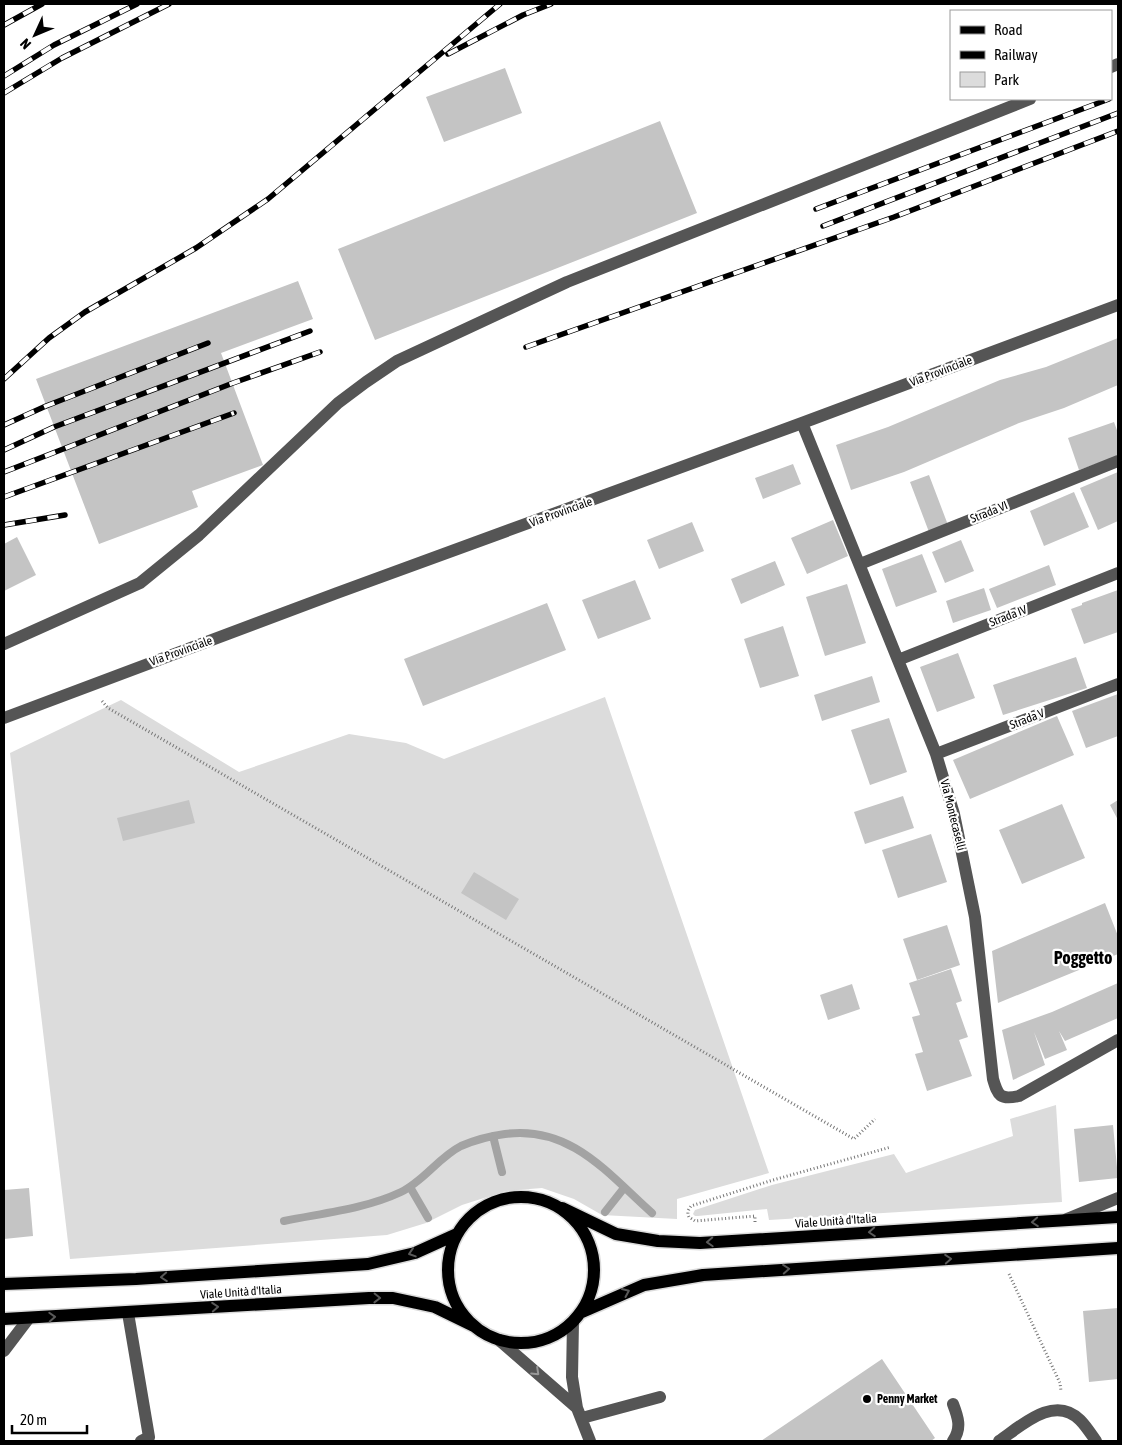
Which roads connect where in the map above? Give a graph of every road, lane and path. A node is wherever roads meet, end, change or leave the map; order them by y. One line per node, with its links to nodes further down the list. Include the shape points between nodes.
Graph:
1 (1027, 100): 7 (street, via 567,282 397,361 338,404 199,535 140,583)
2 (1118, 305): 3 (street, Via Provinciale)
3 (802, 424): 5 (street, Via Montecaselli); 10 (street, Via Provinciale)
4 (1118, 461): 5 (street, Strada VI)
5 (860, 564): 8 (street, Via Montecaselli)
6 (1118, 573): 8 (street, Strada IV)
7 (4, 644)
8 (898, 660): 12 (street, Via Montecaselli)
9 (1118, 684): 12 (street, Strada V)
10 (90, 685): 11 (street, Via Provinciale); 14 (path, via 108,708 854,1139)
11 (4, 718)
12 (936, 754): 13 (street, Via Montecaselli, via 954,814 975,917 996,1091 1009,1098 1019,1096)
13 (1118, 1040)
14 (875, 1119)
15 (891, 1147): 21 (path, via 773,1180 688,1209 689,1218 695,1221 755,1216)
16 (1118, 1198): 19 (street)
17 (562, 1208): 20 (main road, Viale Unità d'Italia, via 540,1198 516,1196 493,1201 472,1214); 21 (main road, Viale Unità d'Italia, one-way to 17, via 700,1243 633,1238 616,1234); 26 (main road, Viale Unità d'Italia, via 579,1224 591,1245 595,1268 592,1291)
18 (1118, 1217): 19 (main road, Viale Unità d'Italia)
19 (1065, 1220): 21 (main road, Viale Unità d'Italia, one-way to 21)
20 (457, 1234): 24 (main road, Viale Unità d'Italia, one-way to 24, via 415,1254 368,1264); 30 (main road, Viale Unità d'Italia, via 448,1258 449,1283 458,1307)
21 (756, 1239)
22 (1118, 1248): 23 (main road, Viale Unità d'Italia)
23 (999, 1256): 26 (main road, Viale Unità d'Italia, one-way to 23, via 644,1285 703,1274); 35 (path, via 1060,1383)
24 (4, 1284)
25 (128, 1312): 27 (main road, Viale Unità d'Italia, one-way to 25); 30 (main road, Viale Unità d'Italia, one-way to 30, via 392,1298 435,1306); 37 (street, via 149,1437)
26 (582, 1312): 29 (main road, Viale Unità d'Italia)
27 (29, 1318): 28 (main road, Viale Unità d'Italia); 32 (street)
28 (4, 1320)
29 (573, 1322): 31 (main road, Viale Unità d'Italia, via 557,1334 538,1341); 36 (street, via 572,1378)
30 (474, 1326): 31 (main road, Viale Unità d'Italia)
31 (499, 1340): 36 (street, one-way to 36)
32 (4, 1351)
33 (660, 1397): 36 (street)
34 (953, 1404): 39 (street, via 959,1427)
35 (1064, 1410): 40 (street, via 1052,1409 1042,1413); 41 (street, via 1080,1420)
36 (579, 1413): 38 (street)
37 (141, 1441)
38 (590, 1441)
39 (954, 1441)
40 (999, 1441)
41 (1096, 1441)

